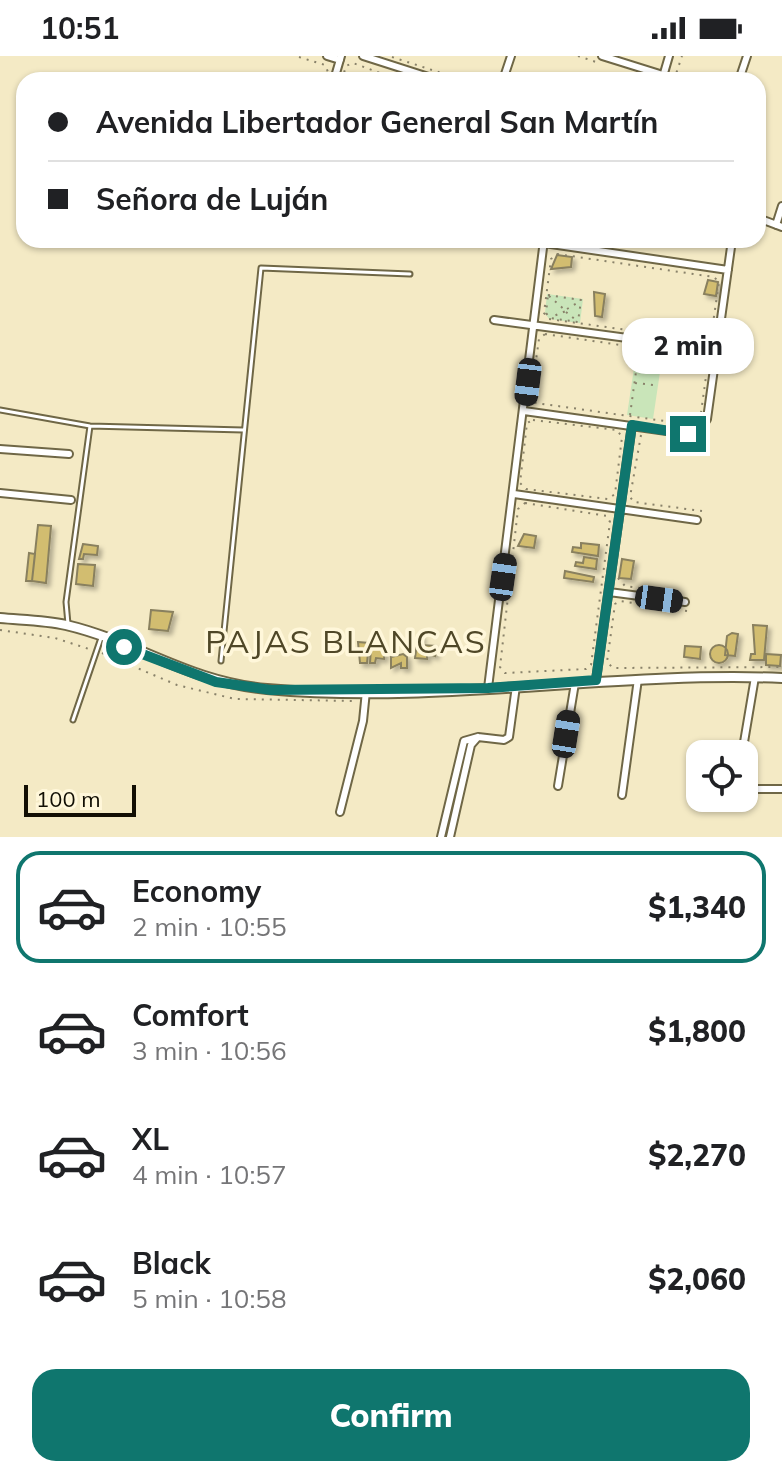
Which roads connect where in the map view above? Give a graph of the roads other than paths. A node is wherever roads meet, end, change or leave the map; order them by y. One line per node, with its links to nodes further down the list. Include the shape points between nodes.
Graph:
1 (327, 56): 4 (street)
2 (363, 56): 5 (street)
3 (602, 56): 7 (street)
4 (341, 58)
5 (411, 71): 6 (street)
6 (414, 72)
7 (646, 72)
8 (782, 206): 9 (street)
9 (779, 226)
10 (543, 248): 16 (street)
11 (583, 248): 13 (street)
12 (731, 248): 13 (street)
13 (728, 270): 17 (street)
14 (410, 274): 22 (lane, via 261,268)
15 (494, 320): 16 (street)
16 (535, 325): 17 (street); 19 (street)
17 (716, 350): 20 (street, via 707,419 700,430 688,434)
18 (0, 410): 21 (lane)
19 (524, 411): 20 (street); 26 (street)
20 (632, 425): 28 (street)
21 (90, 426): 22 (lane); 33 (lane, via 66,602)
22 (243, 430): 35 (lane)
23 (0, 449): 24 (street)
24 (69, 454)
25 (0, 493): 27 (street)
26 (514, 494): 28 (street); 42 (street)
27 (71, 500)
28 (620, 508): 29 (street); 30 (street)
29 (697, 520)
30 (609, 592): 31 (street); 39 (street)
31 (685, 602)
32 (0, 618): 33 (main road)
33 (68, 626): 34 (main road)
34 (101, 638): 43 (main road, via 216,682 271,690); 44 (lane)
35 (221, 661)
36 (755, 677): 37 (main road); 38 (main road); 46 (street)
37 (638, 678): 39 (main road); 50 (street)
38 (782, 678)
39 (596, 680): 40 (main road)
40 (575, 683): 41 (main road); 47 (street)
41 (516, 686): 42 (main road); 45 (street, via 509,737)
42 (488, 688): 43 (main road)
43 (366, 691): 51 (street)
44 (73, 720)
45 (478, 737): 52 (street, via 464,741); 53 (street, via 471,745)
46 (744, 740)
47 (558, 786)
48 (758, 789): 49 (street)
49 (782, 789)
50 (622, 795)
51 (340, 812)
52 (441, 837)
53 (450, 837)

